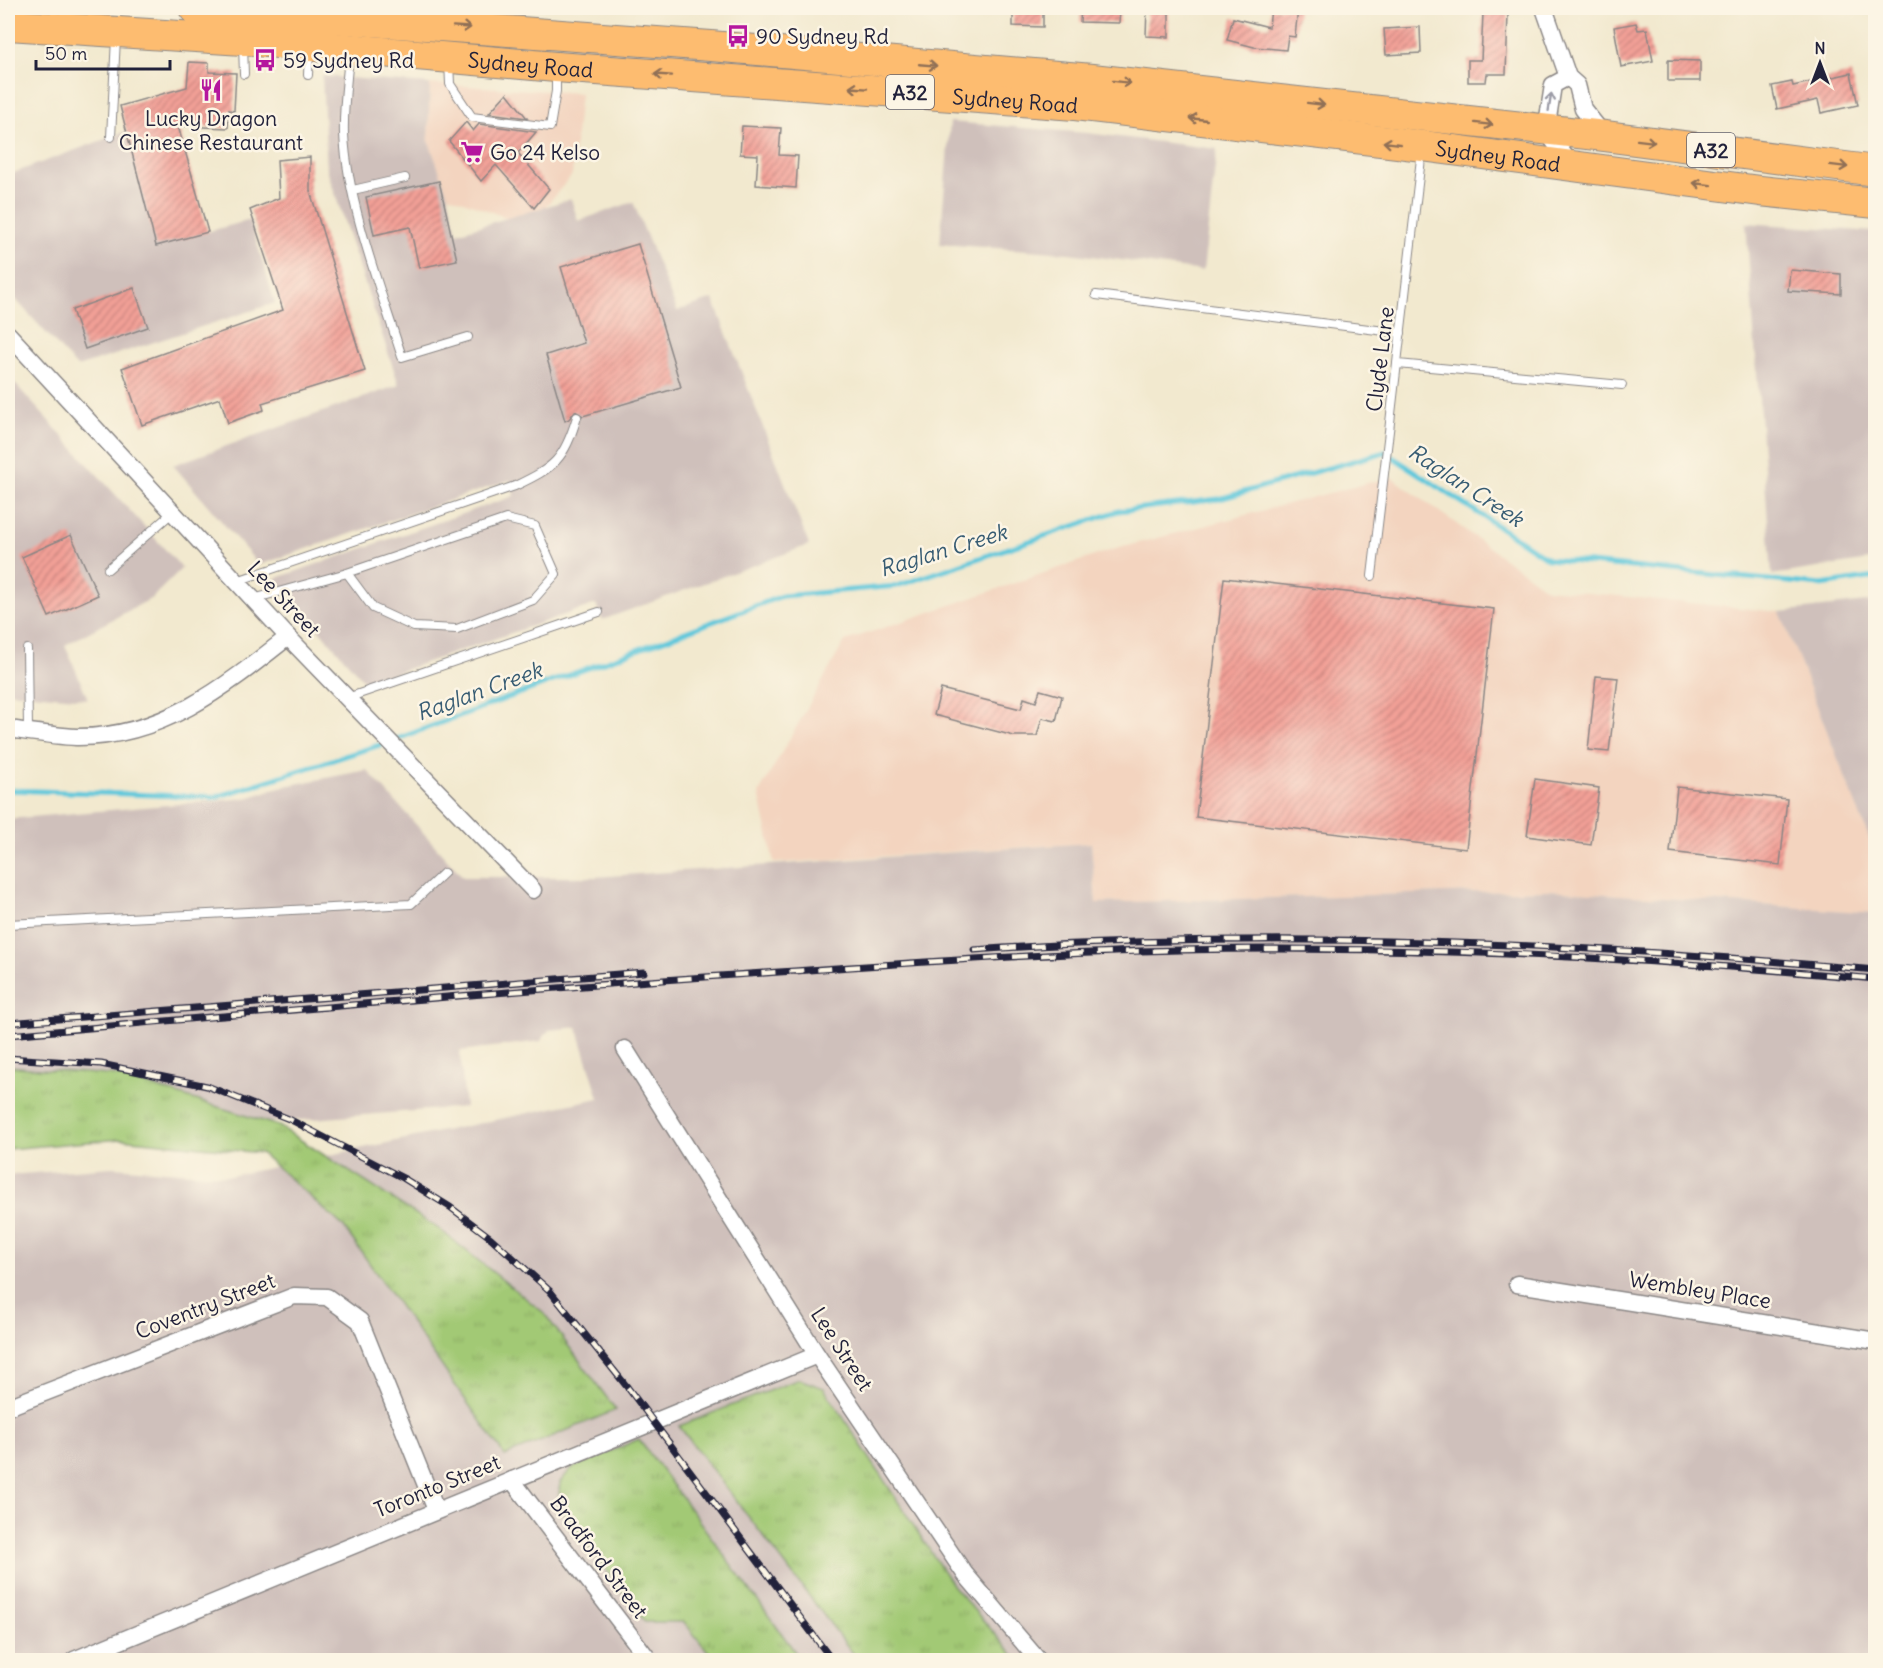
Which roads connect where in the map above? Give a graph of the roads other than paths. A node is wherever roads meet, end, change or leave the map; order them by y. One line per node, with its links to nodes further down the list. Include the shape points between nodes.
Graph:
1 (194, 8): 13 (highway, Sydney Road / A32, one-way to 13, via 1092,79)
2 (1544, 8): 12 (street)
3 (8, 25): 4 (highway, Sydney Road / A32)
4 (116, 32): 5 (highway, Sydney Road / A32); 15 (lane)
5 (243, 40): 6 (highway, Sydney Road / A32); 10 (lane)
6 (309, 46): 7 (highway, Sydney Road / A32); 11 (lane)
7 (349, 49): 8 (highway, Sydney Road / A32); 20 (lane, via 344,134)
8 (449, 58): 9 (highway, Sydney Road / A32); 9 (lane, via 450,84 472,117 550,126)
9 (556, 67): 16 (highway, Sydney Road / A32, one-way to 9, via 1075,105)
10 (244, 74)
11 (308, 75)
12 (1568, 77): 13 (street, one-way to 12, via 1553,85); 14 (street, via 1577,85 1587,116)
13 (1546, 131): 14 (highway, Sydney Road / A32); 17 (street)
14 (1605, 136): 18 (highway, Sydney Road / A32, one-way to 18)
15 (111, 137)
16 (1423, 146): 17 (highway, Sydney Road / A32); 23 (lane, Clyde Lane)
17 (1575, 168): 21 (highway, Sydney Road / A32, one-way to 17)
18 (1875, 171)
19 (405, 178): 20 (lane)
20 (353, 190): 25 (lane, via 402,357)
21 (1875, 203)
22 (1096, 295): 23 (lane)
23 (1401, 333): 26 (lane, Clyde Lane)
24 (8, 334): 29 (street, Lee Street)
25 (468, 337)
26 (1398, 364): 27 (lane); 32 (lane, Clyde Lane)
27 (1622, 385)
28 (577, 417): 33 (lane, via 568,447 547,471 515,486)
29 (173, 512): 30 (lane); 33 (street, Lee Street)
30 (108, 569)
31 (347, 573): 31 (lane, via 506,519 535,526 556,574 533,600 458,629 414,627 373,608); 34 (lane)
32 (1372, 576)
33 (237, 581): 34 (street, Lee Street)
34 (254, 599): 36 (street, Lee Street)
35 (599, 612): 38 (lane)
36 (288, 636): 38 (street, Lee Street); 40 (street, via 204,700 164,721 119,734)
37 (27, 649): 40 (lane)
38 (347, 698): 42 (street, Lee Street)
39 (8, 729): 40 (street)
40 (28, 732)
41 (444, 873): 43 (lane, via 411,904)
42 (533, 890)
43 (8, 924)
44 (626, 1049): 47 (street, Lee Street)
45 (1517, 1284): 46 (street, Wembley Place)
46 (1875, 1341)
47 (818, 1355): 49 (street, Toronto Street); 53 (street, Lee Street, via 966,1574)
48 (8, 1407): 50 (street, Coventry Street, via 294,1296 327,1298 360,1321)
49 (512, 1480): 50 (street, Toronto Street); 52 (street, Bradford Street)
50 (436, 1510): 51 (street, Toronto Street)
51 (74, 1660)
52 (649, 1660)
53 (1038, 1660)

